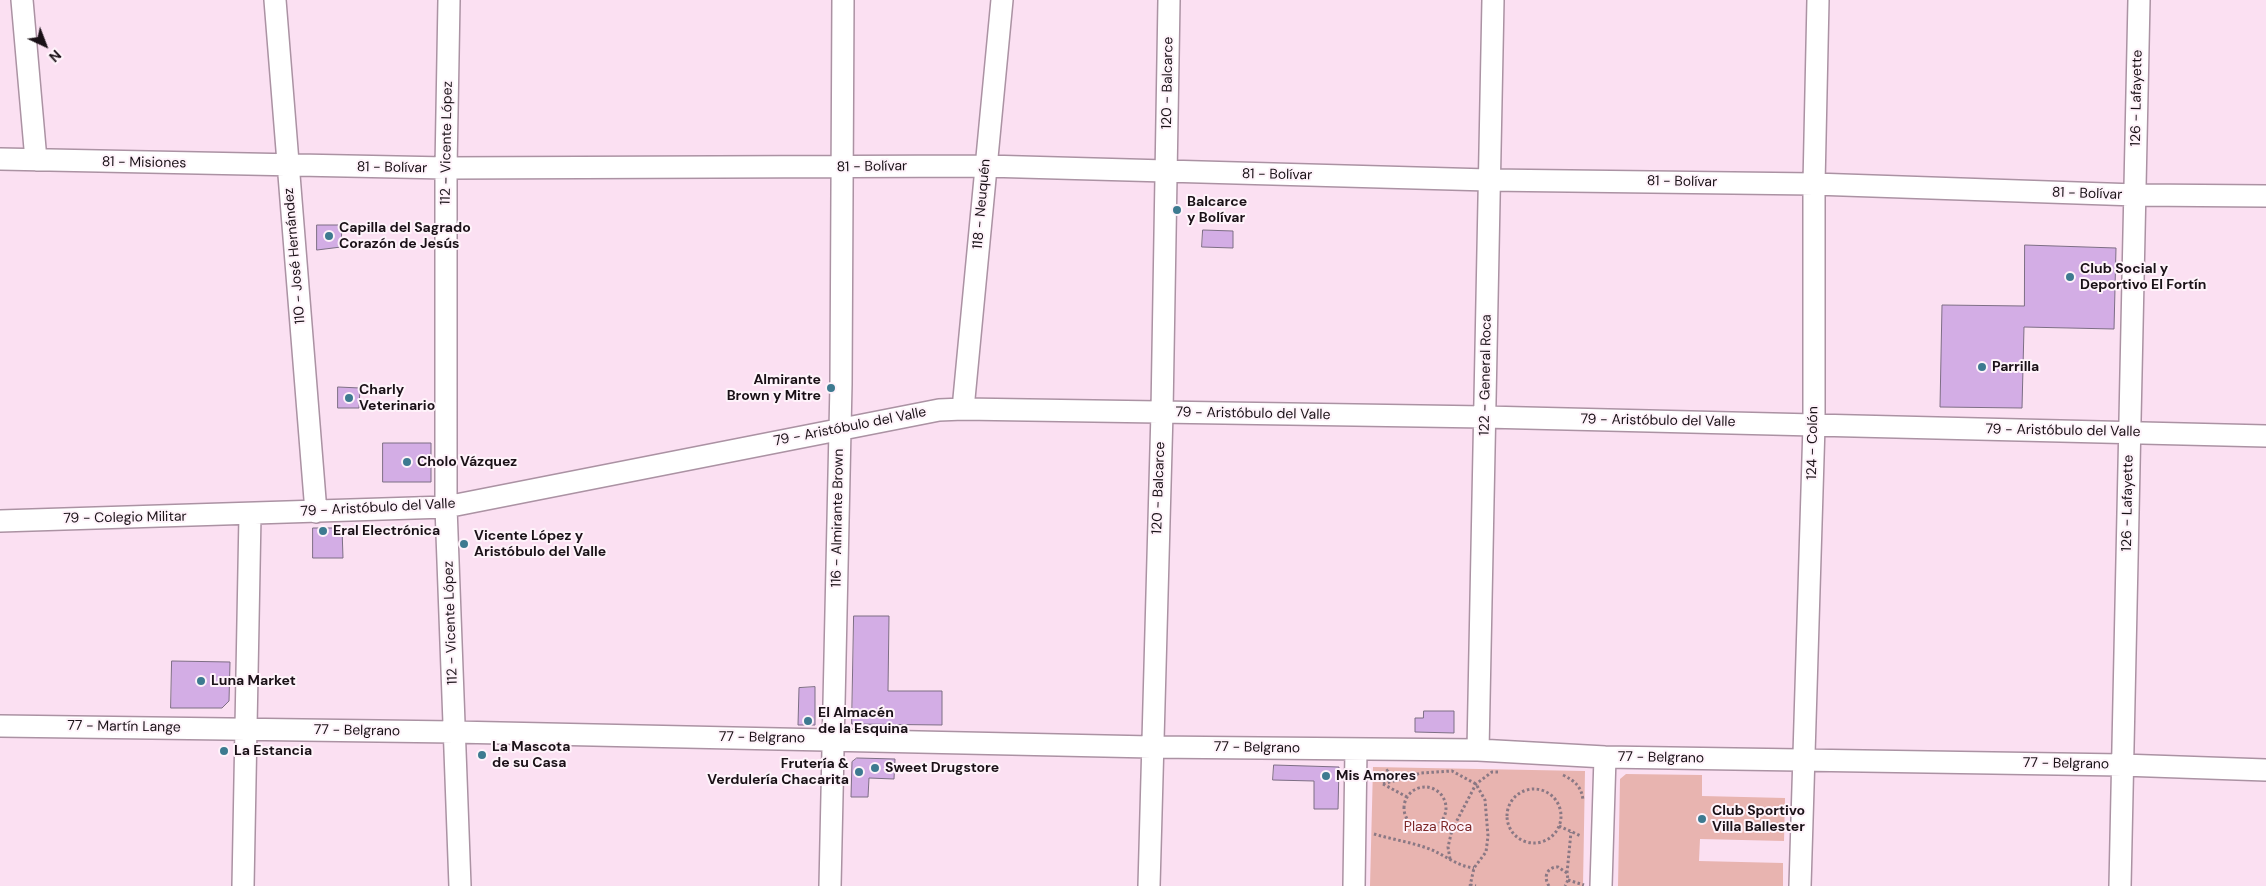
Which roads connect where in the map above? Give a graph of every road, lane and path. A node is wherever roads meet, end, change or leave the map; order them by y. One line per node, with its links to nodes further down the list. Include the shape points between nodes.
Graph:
1 (22, 0): 11 (street)
2 (274, 0): 12 (street, 110 - José Hernández)
3 (449, 0): 15 (street, 112 - Vicente López)
4 (843, 0): 14 (street, 116 - Almirante Brown)
5 (1002, 0): 13 (street, 118 - Neuquén)
6 (1169, 0): 16 (street, 120 - Balcarce)
7 (1493, 0): 17 (street, 122 - General Roca)
8 (1818, 0): 18 (street, 124 - Colón)
9 (2139, 0): 19 (street, 126 - Lafayette)
10 (0, 159): 11 (street, 81 - Misiones)
11 (36, 160): 12 (street, 81 - Misiones)
12 (288, 166): 15 (street, 81 - Bolívar); 29 (street, 110 - José Hernández)
13 (986, 166): 14 (street, 81 - Bolívar); 16 (street, 81 - Bolívar); 21 (street, 118 - Neuquén)
14 (843, 167): 15 (street, 81 - Bolívar); 25 (street, 116 - Almirante Brown)
15 (446, 168): 28 (street, 112 - Vicente López)
16 (1166, 172): 17 (street, 81 - Bolívar); 22 (street, 120 - Balcarce)
17 (1488, 180): 18 (street, 81 - Bolívar); 23 (street, 122 - General Roca)
18 (1814, 184): 19 (street, 81 - Bolívar); 24 (street, 124 - Colón)
19 (2136, 195): 20 (street, 81 - Bolívar); 26 (street, 126 - Lafayette)
20 (2266, 196)
21 (963, 409): 22 (street, 79 - Aristóbulo del Valle); 25 (street, 79 - Aristóbulo del Valle, via 939,410)
22 (1162, 412): 23 (street, 79 - Aristóbulo del Valle); 36 (street, 120 - Balcarce)
23 (1485, 417): 24 (street, 79 - Aristóbulo del Valle); 38 (street, 122 - General Roca)
24 (1814, 425): 26 (street, 79 - Aristóbulo del Valle); 40 (street, 124 - Colón)
25 (839, 429): 28 (street, 79 - Aristóbulo del Valle); 35 (street, 116 - Almirante Brown)
26 (2130, 432): 27 (street, 79 - Aristóbulo del Valle); 42 (street, 126 - Lafayette)
27 (2266, 436)
28 (446, 508): 29 (street, 79 - Aristóbulo del Valle); 34 (street, 112 - Vicente López)
29 (316, 512): 30 (street, 79 - Aristóbulo del Valle)
30 (250, 514): 31 (street, 79 - Colegio Militar); 33 (street)
31 (0, 521)
32 (0, 726): 33 (street, 77 - Martín Lange)
33 (247, 729): 34 (street, 77 - Belgrano); 61 (street)
34 (454, 732): 35 (street, 77 - Belgrano); 62 (street, 112 - Vicente López)
35 (833, 740): 36 (street, 77 - Belgrano); 63 (street, 116 - Almirante Brown)
36 (1151, 747): 37 (street, 77 - Belgrano); 64 (street, 120 - Balcarce)
37 (1356, 749): 38 (street, 77 - Belgrano); 65 (street)
38 (1478, 750): 39 (street, 77 - Belgrano)
39 (1605, 757): 40 (street, 77 - Belgrano); 60 (street)
40 (1803, 760): 42 (street, 77 - Belgrano); 70 (street, 124 - Colón)
41 (1396, 763): 49 (path)
42 (2122, 765): 44 (street, 77 - Belgrano); 71 (street, 126 - Lafayette)
43 (1413, 770): 46 (path)
44 (2266, 770)
45 (1502, 771): 48 (path, via 1492,772)
46 (1421, 773): 48 (path, via 1452,771); 50 (path, via 1383,784)
47 (1560, 774): 51 (path, via 1575,781 1582,794)
48 (1476, 784): 56 (path, via 1452,830 1448,848); 57 (path, via 1485,800 1488,836 1486,852)
49 (1369, 785)
50 (1407, 798): 50 (path, via 1404,812 1411,824 1424,830 1443,821 1446,801 1437,790 1424,787)
51 (1584, 810)
52 (1559, 826): 52 (path, via 1561,809 1544,790 1536,788 1519,792 1508,805 1507,824 1519,839 1528,843 1546,840); 55 (path)
53 (1582, 827): 55 (path, via 1581,836)
54 (1366, 832): 56 (path, via 1427,848)
55 (1572, 832): 58 (path)
56 (1450, 858): 57 (path, via 1460,866)
57 (1474, 868): 66 (path)
58 (1567, 874): 59 (path); 68 (path, via 1558,867 1551,868 1546,878)
59 (1568, 880): 60 (path); 69 (path)
60 (1593, 885)
61 (243, 886)
62 (460, 886)
63 (830, 886)
64 (1149, 886)
65 (1354, 886)
66 (1470, 886): 67 (path)
67 (1476, 886)
68 (1549, 886)
69 (1565, 886)
70 (1800, 886)
71 (2120, 886)

